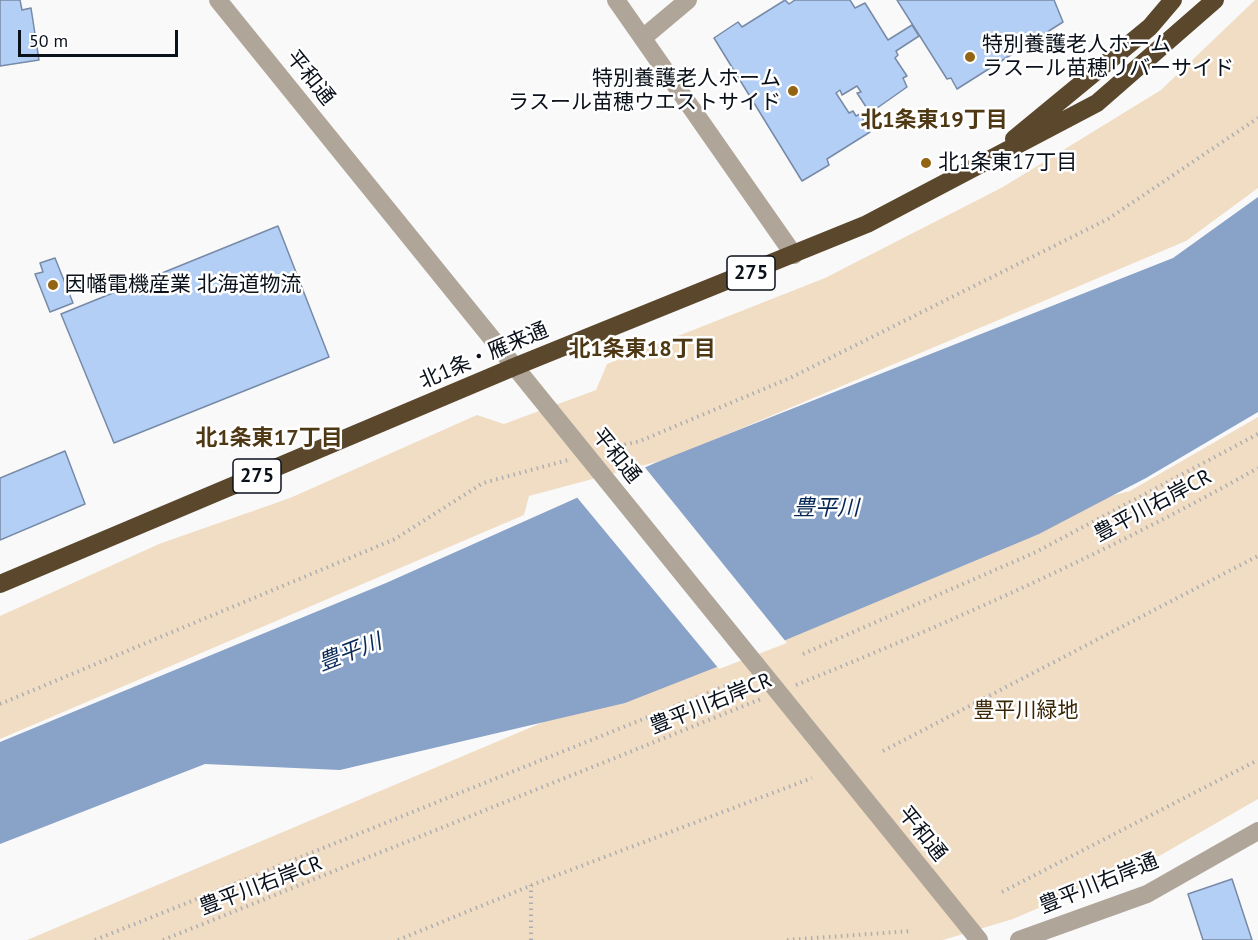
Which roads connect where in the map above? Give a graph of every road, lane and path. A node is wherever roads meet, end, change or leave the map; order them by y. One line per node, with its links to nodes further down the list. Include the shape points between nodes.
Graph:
1 (218, 0): 10 (street, 平和通)
2 (616, 0): 9 (street)
3 (688, 0): 6 (street)
4 (1173, 0): 8 (highway, 北1条・雁来通 / 275, via 1150,27)
5 (1215, 0): 8 (highway, 北1条・雁来通 / 275, via 1097,104)
6 (644, 37)
7 (1258, 117): 12 (path, via 1108,219 790,378 640,441)
8 (982, 165): 9 (highway, 北1条・雁来通 / 275, via 867,224)
9 (794, 255): 10 (highway, 北1条・雁来通 / 275)
10 (514, 367): 16 (highway, 北1条・雁来通 / 275); 35 (street, 平和通, bridge)
11 (1258, 434): 17 (path, via 1036,552)
12 (606, 450)
13 (573, 459): 21 (path, via 483,483 395,539)
14 (1258, 468): 19 (path, 豊平川右岸CR, via 998,601)
15 (1258, 556): 22 (path)
16 (0, 584)
17 (803, 654)
18 (735, 682): 30 (path)
19 (793, 686)
20 (771, 695): 31 (path, 豊平川右岸CR)
21 (0, 704)
22 (883, 751)
23 (1258, 760): 27 (path)
24 (812, 778): 26 (path)
25 (1258, 831): 29 (street, 豊平川右岸通, via 1147,894)
26 (531, 885): 32 (path); 33 (path)
27 (1002, 892)
28 (911, 931): 34 (path)
29 (1043, 936): 36 (street, 豊平川右岸通)
30 (95, 940)
31 (163, 940)
32 (398, 940)
33 (531, 940)
34 (787, 940)
35 (979, 940)
36 (1018, 940)

